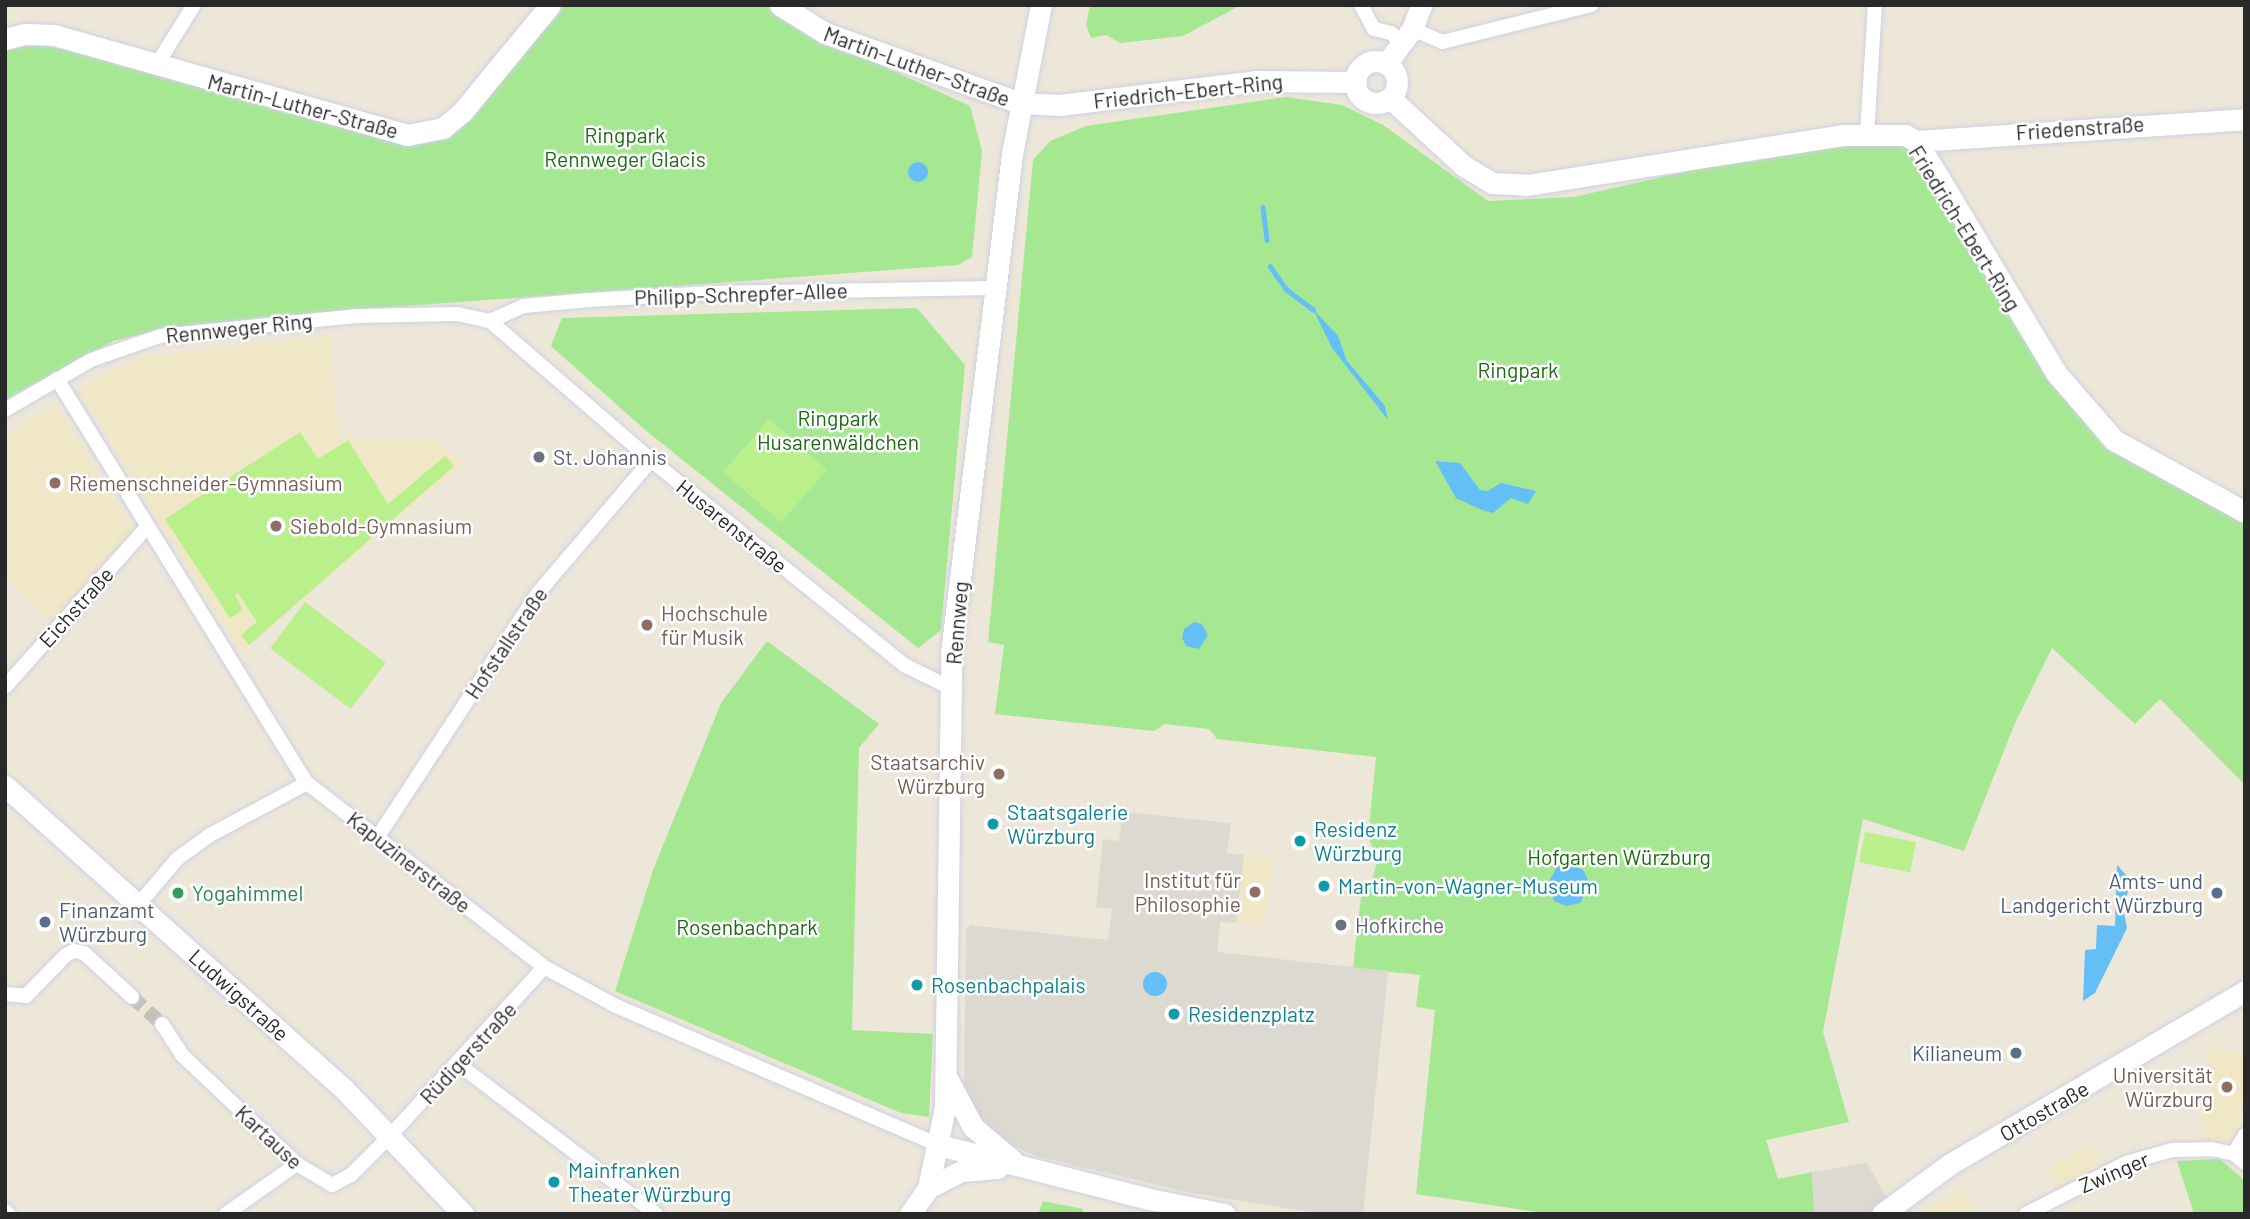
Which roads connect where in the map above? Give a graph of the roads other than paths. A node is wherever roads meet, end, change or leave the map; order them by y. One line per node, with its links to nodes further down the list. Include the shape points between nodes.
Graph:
1 (194, 5): 13 (street)
2 (550, 5): 13 (street, Martin-Luther-Straße, via 463,111 432,132 381,131)
3 (780, 5): 9 (street, Martin-Luther-Straße)
4 (1041, 5): 16 (street, Rennweg)
5 (1362, 5): 10 (street, via 1374,29)
6 (1420, 5): 10 (street)
7 (1592, 5): 10 (street, via 1442,42)
8 (1875, 5): 18 (street)
9 (804, 14): 16 (street, Martin-Luther-Straße)
10 (1407, 36): 12 (street)
11 (5, 39): 13 (street, Martin-Luther-Straße, via 54,35)
12 (1386, 64): 14 (street, via 1366,64); 15 (street, via 1397,81)
13 (156, 66)
14 (1356, 82): 15 (street, Friedrich-Ebert-Ring, via 1366,100); 16 (street, Friedrich-Ebert-Ring, via 1256,81 1059,105)
15 (1390, 98): 18 (street, Friedrich-Ebert-Ring, via 1464,166 1492,183 1527,185 1752,148)
16 (1020, 103): 20 (street, Rennweg)
17 (2245, 119): 19 (street, Friedenstraße)
18 (1867, 135): 19 (street, Friedrich-Ebert-Ring, via 1905,135)
19 (1916, 141): 25 (street, Friedrich-Ebert-Ring, via 2056,373 2115,440)
20 (994, 288): 21 (street, Philipp-Schrepfer-Allee, via 589,300 524,306); 28 (street, Rennweg, via 951,653)
21 (490, 321): 22 (street, Rennweger Ring, via 457,314 358,316 160,336 116,349); 24 (street, Husarenstraße)
22 (57, 379): 23 (street, Rennweger Ring); 26 (street, Kapuzinerstraße)
23 (5, 410)
24 (651, 460): 28 (street, Husarenstraße, via 904,665); 31 (street, Hofstallstraße, via 538,593)
25 (2245, 512)
26 (146, 527): 27 (street, Eichstraße); 29 (street, Kapuzinerstraße)
27 (5, 687)
28 (953, 689): 39 (street, Rennweg)
29 (307, 783): 31 (street, Kapuzinerstraße); 32 (street, via 210,835 177,859)
30 (5, 786): 32 (street, Ludwigstraße)
31 (377, 838): 33 (street, Kapuzinerstraße)
32 (139, 904): 41 (street, Ludwigstraße, via 344,1089)
33 (544, 967): 38 (street, Rüdigerstraße); 42 (street, Kapuzinerstraße, via 616,1006)
34 (2245, 991): 52 (street, Ottostraße, via 1950,1164)
35 (5, 993): 36 (street, via 26,996 66,955 79,951)
36 (132, 997)
37 (162, 1024): 44 (street, Kartause, via 181,1055)
38 (458, 1064): 41 (street, Rüdigerstraße); 49 (street)
39 (946, 1075): 42 (street, Rennweg); 45 (street, via 973,1127)
40 (2245, 1135): 43 (street)
41 (389, 1138): 44 (street, Kartause, via 341,1183 321,1182); 48 (street, Ludwigstraße)
42 (939, 1145): 45 (street); 46 (street, Rennweg)
43 (2239, 1158): 53 (street, Zwinger, via 2172,1150 2144,1157)
44 (298, 1164): 47 (street)
45 (1021, 1168): 46 (street, via 962,1171); 51 (street)
46 (928, 1188): 50 (street)
47 (226, 1214)
48 (463, 1214)
49 (656, 1214)
50 (910, 1214)
51 (1225, 1214)
52 (1882, 1214)
53 (2026, 1214)

